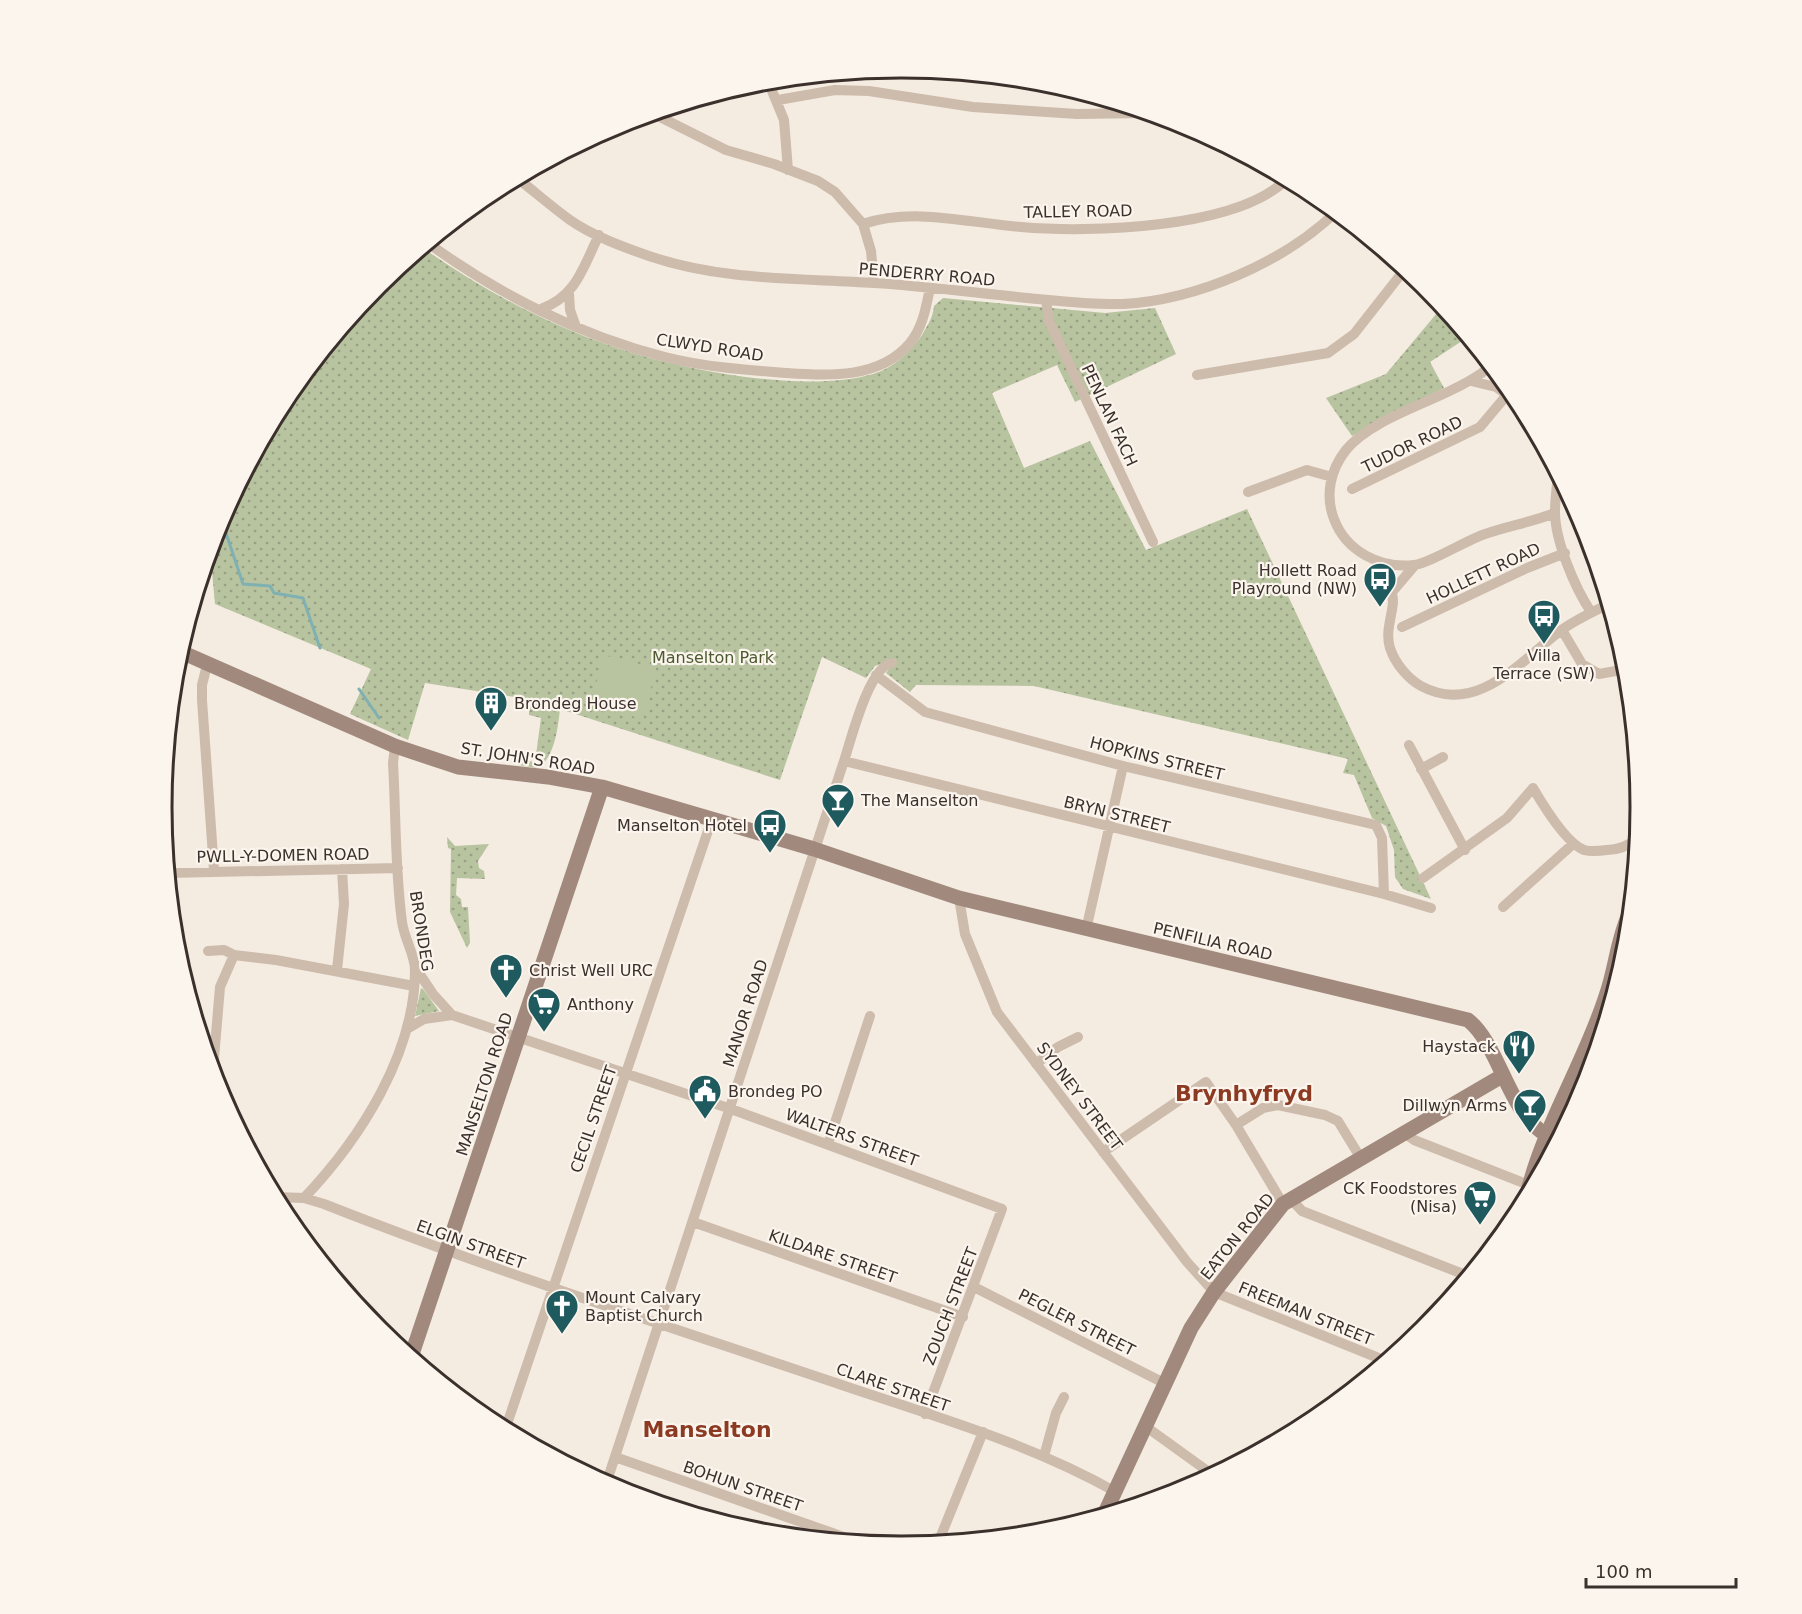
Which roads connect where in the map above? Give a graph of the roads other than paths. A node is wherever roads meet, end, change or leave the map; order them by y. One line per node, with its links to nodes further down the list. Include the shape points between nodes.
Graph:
1 (773, 90): 2 (street)
2 (778, 100): 3 (street, via 835,90 869,91 973,107); 5 (street, via 788,140)
3 (1123, 113)
4 (663, 118): 5 (street, via 726,150)
5 (788, 170): 9 (street, via 835,192)
6 (524, 183): 10 (street, PENDERRY ROAD, via 572,221)
7 (1279, 184): 9 (street, TALLEY ROAD, via 1227,211 1173,222 1076,229 914,216 883,217)
8 (1329, 218): 16 (street, PENDERRY ROAD, via 1293,246 1210,286 1124,304)
9 (863, 224): 13 (street)
10 (599, 235): 13 (street, PENDERRY ROAD, via 648,256 696,270 746,277); 15 (street)
11 (434, 247): 17 (street, CLWYD ROAD, via 474,274)
12 (1400, 276): 20 (street, via 1354,334 1328,353)
13 (874, 283): 14 (street, PENDERRY ROAD)
14 (930, 288): 16 (street, PENDERRY ROAD); 18 (street, CLWYD ROAD, via 923,320 910,343 888,362 867,371 825,375 740,369 666,357)
15 (569, 294): 17 (street); 18 (street)
16 (1046, 300): 29 (street, PENLAN FACH, via 1049,321)
17 (541, 309): 18 (street, CLWYD ROAD)
18 (576, 327)
19 (1485, 371): 21 (street, HOLLETT ROAD)
20 (1197, 375)
21 (1471, 381): 22 (street); 24 (street, HOLLETT ROAD, via 1359,438 1346,450)
22 (1496, 387)
23 (1508, 404): 25 (street, TUDOR ROAD, via 1480,428)
24 (1332, 477): 27 (street, via 1307,470); 31 (street, HOLLETT ROAD, via 1329,503 1334,521 1345,540)
25 (1352, 489)
26 (1557, 489): 28 (street)
27 (1248, 492)
28 (1555, 513): 30 (street); 32 (street, HOLLETT ROAD, via 1485,534)
29 (1153, 542)
30 (1565, 553): 35 (street, via 1580,596); 36 (street, HOLLETT ROAD, via 1412,616)
31 (1379, 563): 32 (street, HOLLETT ROAD); 33 (street)
32 (1415, 565): 33 (street, HOLLETT ROAD)
33 (1392, 592): 37 (street, via 1390,648 1400,668 1435,694 1457,696 1486,688)
34 (1602, 607): 35 (street)
35 (1591, 612): 37 (street)
36 (1402, 627)
37 (1562, 630): 41 (street, via 1582,664 1599,674)
38 (188, 656): 40 (street, ST. JOHN'S ROAD)
39 (892, 663): 42 (street)
40 (207, 665): 44 (street, ST. JOHN'S ROAD); 58 (street, via 202,700)
41 (1617, 671)
42 (876, 675): 46 (street, MANOR ROAD); 47 (street, HOPKINS STREET, via 925,712)
43 (1409, 745): 48 (street)
44 (395, 746): 49 (street, ST. JOHN'S ROAD, via 458,766); 56 (street, BRONDEG)
45 (1443, 757): 48 (street)
46 (844, 760): 51 (street, BRYN STREET); 54 (street, MANOR ROAD)
47 (1123, 766): 51 (street); 61 (street, HOPKINS STREET, via 1376,825 1382,838)
48 (1421, 769): 55 (street)
49 (602, 788): 50 (street, ST. JOHN'S ROAD); 75 (street, MANSELTON ROAD)
50 (712, 819): 54 (street, ST. JOHN'S ROAD); 79 (street, CECIL STREET)
51 (1109, 828): 61 (street, BRYN STREET); 65 (street)
52 (1573, 844): 53 (street, via 1586,851); 55 (street, via 1533,788 1507,818); 63 (street)
53 (1628, 846)
54 (814, 849): 62 (street, PENFILIA ROAD); 81 (street, MANOR ROAD)
55 (1465, 850): 60 (street)
56 (398, 868): 57 (street, PWLL-Y-DOMEN ROAD); 68 (street, BRONDEG, via 402,923)
57 (342, 869): 58 (street, PWLL-Y-DOMEN ROAD, via 264,873); 69 (street, via 344,904)
58 (214, 870): 59 (street, PWLL-Y-DOMEN ROAD)
59 (175, 873)
60 (1424, 878)
61 (1384, 894): 64 (street, BRYN STREET)
62 (959, 898): 65 (street, PENFILIA ROAD); 78 (street, SYDNEY STREET, via 965,934 998,1012)
63 (1503, 907)
64 (1431, 908)
65 (1086, 930): 80 (street, PENFILIA ROAD, via 1468,1020 1479,1029)
66 (208, 951): 67 (street, via 224,950)
67 (234, 955): 69 (street); 77 (street, via 220,987)
68 (416, 967): 70 (street, BRONDEG); 72 (street)
69 (337, 970): 70 (street)
70 (414, 986): 74 (street, BRONDEG)
71 (1600, 1011): 82 (street)
72 (452, 1015): 74 (street, WALTERS STREET, via 424,1019); 75 (street, WALTERS STREET)
73 (870, 1016): 86 (street)
74 (407, 1029): 91 (street, BRONDEG, via 376,1102 350,1145)
75 (519, 1036): 79 (street, WALTERS STREET); 95 (street, MANSELTON ROAD)
76 (1078, 1037): 78 (street)
77 (215, 1051)
78 (1036, 1064): 87 (street, SYDNEY STREET)
79 (624, 1075): 81 (street, WALTERS STREET); 98 (street, CECIL STREET)
80 (1502, 1076): 84 (street, EATON ROAD); 85 (street, PENFILIA ROAD, via 1530,1119)
81 (731, 1109): 86 (street, WALTERS STREET); 94 (street, MANOR ROAD)
82 (1559, 1120)
83 (1236, 1125): 87 (street, via 1206,1082); 88 (street, via 1263,1108 1278,1105 1325,1115 1338,1120); 92 (street)
84 (1404, 1133): 88 (street, EATON ROAD); 89 (street)
85 (1550, 1138)
86 (828, 1144): 93 (street, WALTERS STREET)
87 (1103, 1152): 99 (street, SYDNEY STREET)
88 (1360, 1157): 92 (street, EATON ROAD)
89 (1521, 1189)
90 (286, 1197): 91 (street, ELGIN STREET)
91 (304, 1198): 95 (street, ELGIN STREET)
92 (1287, 1201): 96 (street, via 1302,1211); 99 (street, EATON ROAD)
93 (1002, 1209): 97 (street, ZOUCH STREET)
94 (693, 1222): 100 (street, KILDARE STREET); 101 (street, MANOR ROAD)
95 (447, 1253): 98 (street, ELGIN STREET); 102 (street, MANSELTON ROAD)
96 (1461, 1273)
97 (974, 1287): 100 (street, ZOUCH STREET); 104 (street, PEGLER STREET)
98 (552, 1288): 101 (street, ELGIN STREET); 107 (street, CECIL STREET)
99 (1214, 1292): 103 (street, FREEMAN STREET); 104 (street, EATON ROAD, via 1191,1328)
100 (963, 1317): 106 (street, ZOUCH STREET)
101 (658, 1323): 106 (street, CLARE STREET); 111 (street, MANOR ROAD)
102 (414, 1349)
103 (1378, 1358)
104 (1166, 1384): 108 (street, EATON ROAD)
105 (1064, 1396): 110 (street)
106 (925, 1414): 109 (street, CLARE STREET)
107 (508, 1421)
108 (1146, 1426): 112 (street); 114 (street, EATON ROAD)
109 (983, 1432): 110 (street, CLARE STREET); 117 (street)
110 (1044, 1456): 114 (street, CLARE STREET)
111 (615, 1457): 113 (street, MANOR ROAD); 116 (street, BOHUN STREET)
112 (1205, 1469)
113 (609, 1475)
114 (1114, 1491): 115 (street, EATON ROAD)
115 (1108, 1505)
116 (830, 1532)
117 (942, 1534)

